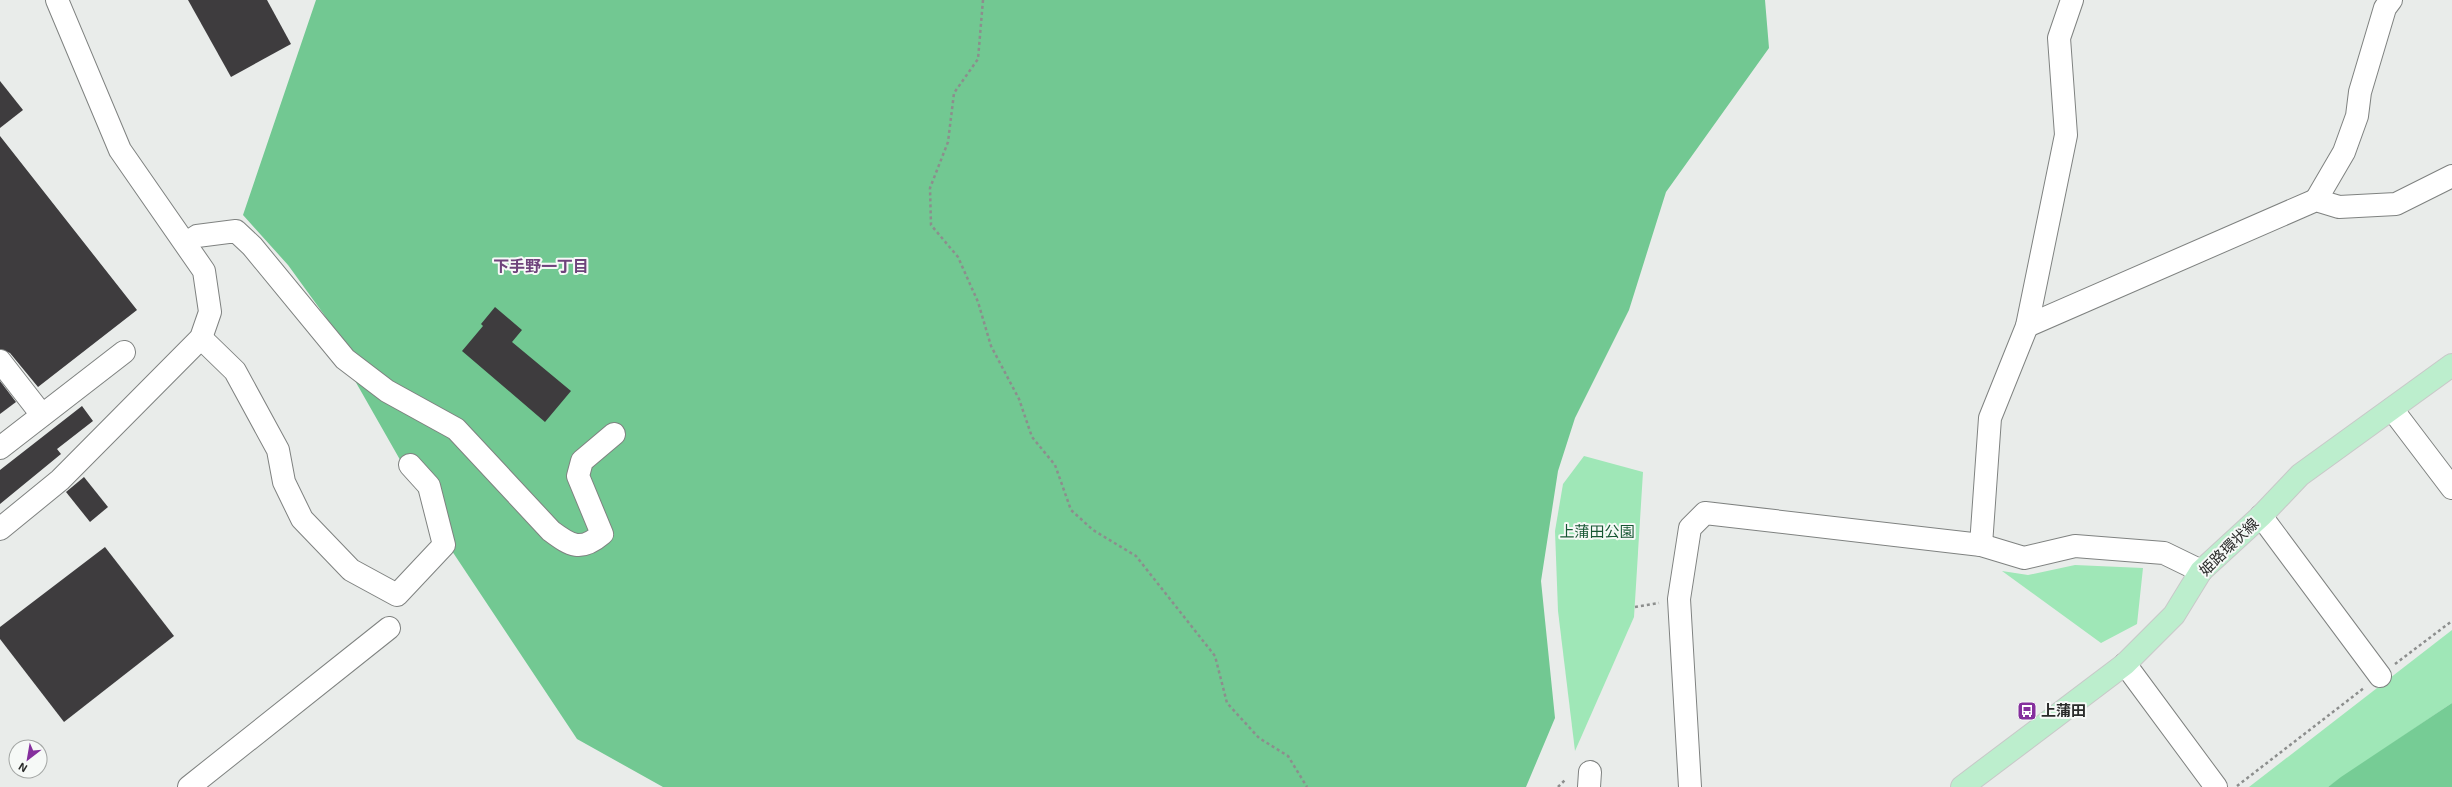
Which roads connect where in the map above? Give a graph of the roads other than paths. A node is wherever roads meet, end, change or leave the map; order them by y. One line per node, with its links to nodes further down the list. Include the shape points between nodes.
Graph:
1 (57, 0): 6 (street, via 120,150)
2 (2072, 0): 7 (street, via 2060,38 2066,136)
3 (2391, 0): 5 (street, via 2385,8 2347,145)
4 (2452, 176): 5 (street, via 2396,204 2339,207)
5 (2316, 200): 7 (street)
6 (186, 243): 8 (street, via 204,271 210,312); 14 (street, via 197,236 236,231 252,246 345,359 387,391 456,429 550,532 569,545 590,544 602,534 578,476 582,461)
7 (2027, 326): 20 (street, via 1990,418)
8 (202, 338): 16 (street, via 235,371 278,450 284,482 302,519 351,570 397,595 444,545 429,486); 19 (street, via 60,480)
9 (124, 352): 13 (street)
10 (0, 361): 13 (street)
11 (2452, 364): 12 (main road, 姫路環状線)
12 (2392, 410): 17 (street); 18 (main road, 姫路環状線, via 2300,476)
13 (42, 415): 15 (street)
14 (614, 434)
15 (0, 448)
16 (410, 464)
17 (2452, 488)
18 (2261, 516): 21 (main road, 姫路環状線); 24 (street)
19 (0, 529)
20 (1980, 545): 21 (street, via 2024,558 2075,546 2164,553); 26 (street, via 1705,513 1690,528 1679,599)
21 (2201, 571): 23 (main road, 姫路環状線, via 2174,615)
22 (389, 628): 25 (street)
23 (2125, 664): 27 (main road, 姫路環状線); 28 (street)
24 (2380, 676)
25 (190, 787)
26 (1690, 787)
27 (1962, 787)
28 (2216, 787)

